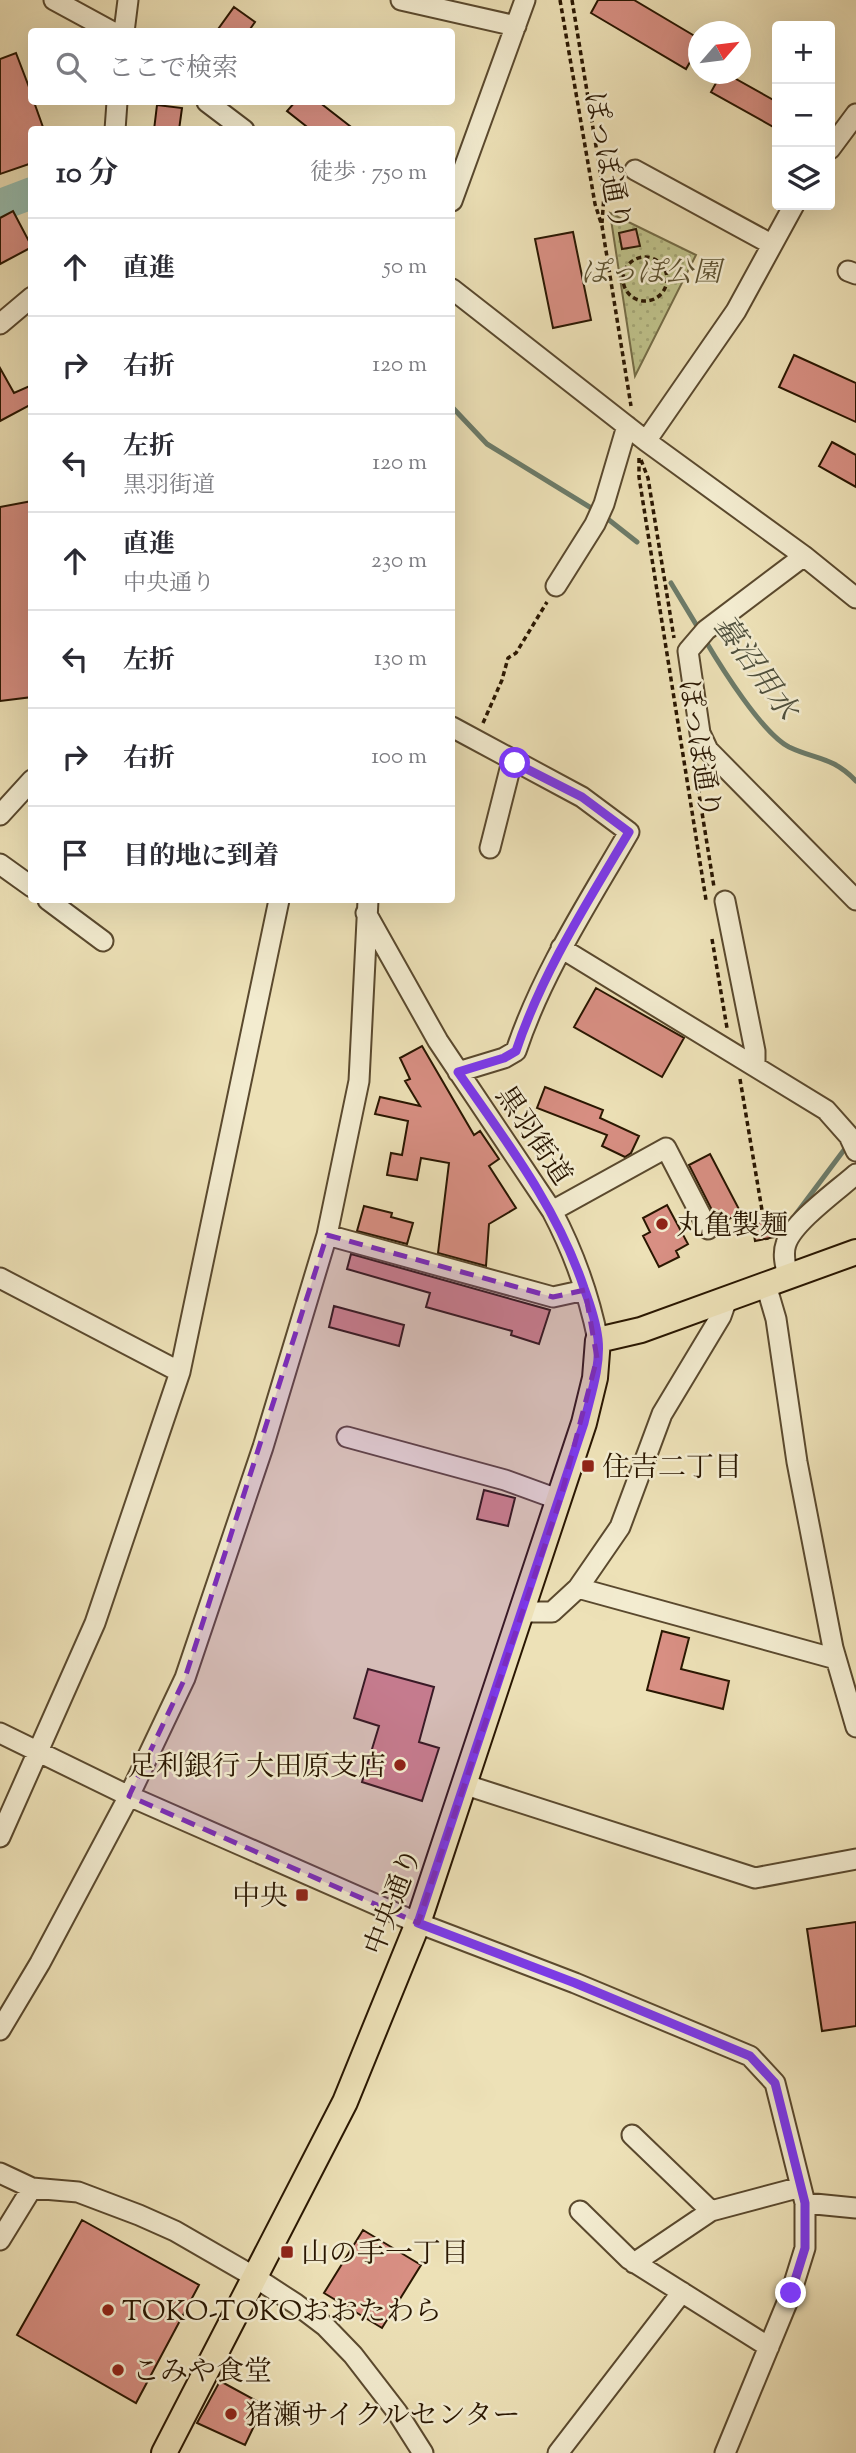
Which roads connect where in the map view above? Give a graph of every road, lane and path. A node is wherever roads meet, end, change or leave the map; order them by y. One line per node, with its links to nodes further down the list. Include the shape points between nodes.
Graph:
1 (54, 0): 8 (street)
2 (128, 0): 9 (street)
3 (401, 0): 7 (street)
4 (525, 0): 7 (street)
5 (561, 0): 19 (path, ぽっぽ通り)
6 (572, 0): 19 (path, via 604,195)
7 (516, 26): 17 (street)
8 (106, 28)
9 (124, 28)
10 (117, 105): 13 (street)
11 (212, 105): 14 (street)
12 (856, 114): 15 (street)
13 (115, 126)
14 (239, 126)
15 (831, 147)
16 (635, 170): 20 (street)
17 (455, 193)
18 (791, 210): 20 (street)
19 (602, 226): 22 (path, ぽっぽ通り)
20 (771, 244): 27 (street, via 736,311)
21 (623, 280): 21 (path, via 627,266 645,257 659,261 667,281 656,299 641,301 629,293); 22 (path)
22 (612, 283): 26 (path, ぽっぽ通り)
23 (455, 291): 26 (street)
24 (28, 300): 25 (street)
25 (0, 324)
26 (630, 419): 27 (street); 29 (street, via 604,504)
27 (642, 448): 28 (street); 44 (path, ぽっぽ通り, via 639,477)
28 (804, 556): 30 (street); 39 (street, via 706,630 688,652 700,733 708,750)
29 (556, 586): 32 (path, via 516,653 508,658)
30 (856, 598)
31 (455, 729): 32 (street)
32 (474, 741): 33 (street)
33 (515, 763): 36 (street); 47 (street, via 582,797 629,832)
34 (28, 784): 35 (street)
35 (0, 815)
36 (490, 848)
37 (0, 863): 38 (street)
38 (28, 884)
39 (856, 900)
40 (725, 901): 49 (street, via 755,1051)
41 (52, 903): 46 (street)
42 (278, 903): 63 (street)
43 (365, 904): 50 (street, 黒羽街道, via 400,976); 55 (street, via 359,1080)
44 (708, 912)
45 (712, 938): 48 (path)
46 (103, 941)
47 (561, 948): 49 (street); 50 (street, via 516,1051)
48 (727, 1031)
49 (747, 1067): 51 (street, via 826,1110); 56 (path)
50 (458, 1072): 53 (street, 黒羽街道)
51 (853, 1145)
52 (856, 1174): 59 (street, via 786,1242)
53 (552, 1211): 54 (street, via 666,1148); 60 (street, 黒羽街道)
54 (708, 1229)
55 (327, 1235): 60 (street, via 553,1297); 73 (street, via 263,1447 185,1678)
56 (768, 1248)
57 (856, 1252): 59 (main road)
58 (0, 1278): 63 (street)
59 (777, 1281): 61 (main road); 68 (street, via 776,1319 797,1462)
60 (585, 1290): 62 (street, 黒羽街道)
61 (727, 1299): 62 (main road); 66 (street, via 662,1414 620,1527)
62 (598, 1340): 65 (main road, 中央通り, via 595,1378)
63 (180, 1372): 71 (street, via 95,1623)
64 (347, 1437): 65 (street, via 505,1480)
65 (560, 1500): 67 (main road, 中央通り)
66 (578, 1588): 67 (street, via 552,1612); 68 (street)
67 (523, 1612): 72 (main road, 中央通り)
68 (836, 1659): 69 (street)
69 (856, 1727)
70 (0, 1733): 71 (street)
71 (39, 1752): 73 (street); 74 (street)
72 (466, 1785): 75 (street, via 755,1878); 76 (main road, 中央通り)
73 (129, 1796): 76 (street); 77 (street)
74 (0, 1837)
75 (856, 1859)
76 (418, 1923): 81 (street, via 750,2056 775,2083); 87 (main road, 中央通り, via 345,2102)
77 (0, 2030)
78 (632, 2135): 84 (street)
79 (0, 2173): 80 (street)
80 (32, 2188): 85 (street); 87 (street, via 78,2192 139,2215)
81 (803, 2195): 82 (street); 84 (street); 89 (street, via 805,2248)
82 (856, 2208)
83 (580, 2211): 86 (street)
84 (711, 2211): 86 (street)
85 (0, 2240)
86 (634, 2263): 88 (street)
87 (253, 2276): 90 (main road, 中央通り); 91 (street, via 296,2304 344,2345)
88 (682, 2292): 89 (street); 92 (street)
89 (769, 2347): 93 (street)
90 (163, 2453)
91 (423, 2453)
92 (558, 2453)
93 (726, 2453)

